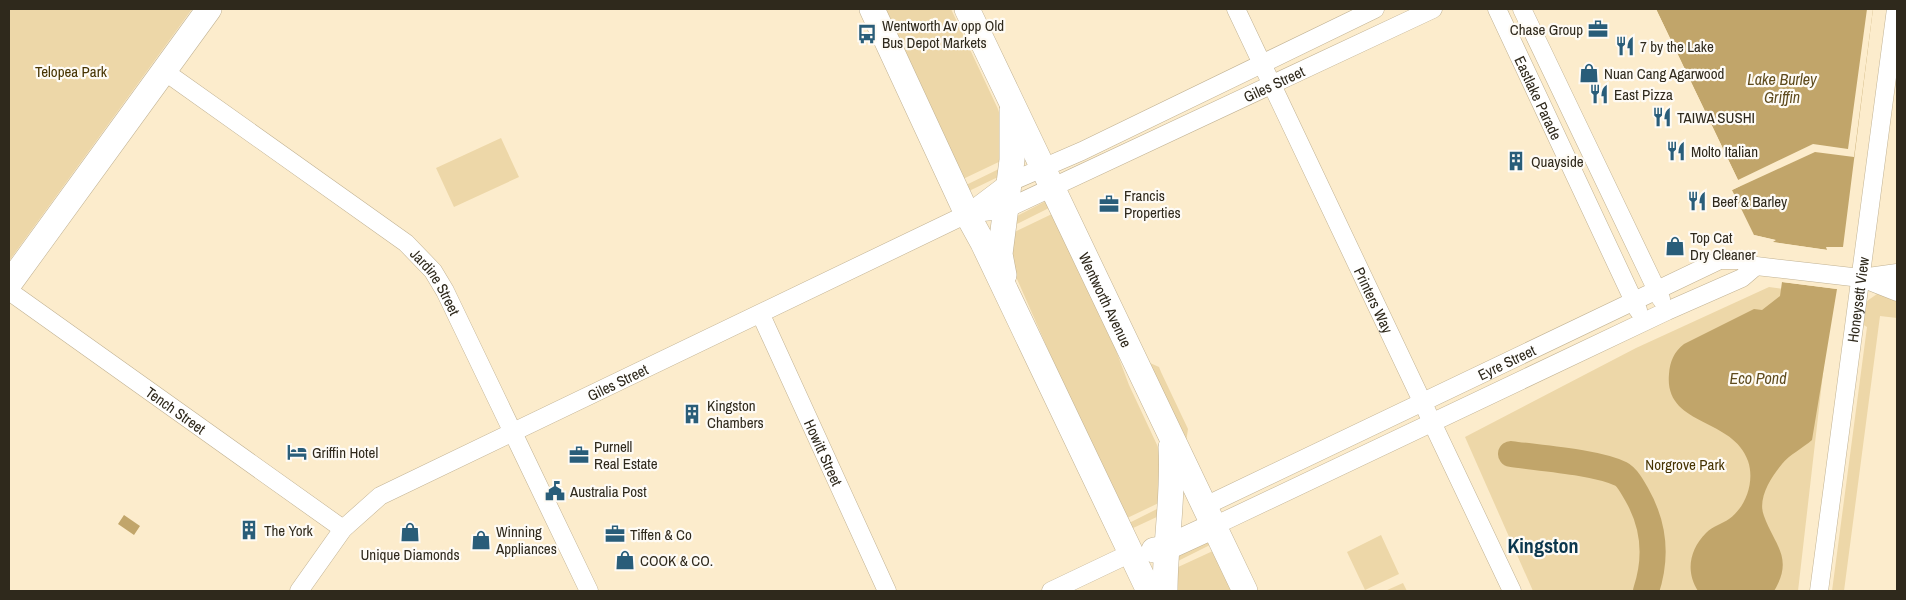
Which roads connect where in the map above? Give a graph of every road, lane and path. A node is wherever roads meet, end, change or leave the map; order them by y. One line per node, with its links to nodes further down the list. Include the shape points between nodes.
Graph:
1 (209, 9): 11 (main road)
2 (872, 9): 20 (main road)
3 (967, 9): 14 (main road, Wentworth Avenue)
4 (1236, 9): 10 (street, Printers Way)
5 (1376, 9): 10 (street, Giles Street)
6 (1432, 9): 13 (street, Giles Street)
7 (1497, 9): 29 (street, Eastlake Parade)
8 (1522, 9): 25 (street, Eastlake Parade)
9 (1896, 9): 12 (street, Honeysett View)
10 (1262, 63): 13 (street, Printers Way); 15 (street, Giles Street)
11 (164, 71): 24 (main road); 35 (street, Jardine Street, via 419,255 445,291)
12 (1891, 82): 23 (street, Honeysett View)
13 (1272, 84): 16 (street, Giles Street); 33 (street, Printers Way)
14 (1011, 102): 17 (main road, Wentworth Avenue); 18 (main road, via 1013,138)
15 (1105, 138): 16 (street); 17 (street, Giles Street)
16 (1115, 158): 17 (street, Giles Street)
17 (1047, 177): 18 (street, Giles Street); 19 (street, Giles Street); 36 (main road, Wentworth Avenue)
18 (1008, 183): 19 (main road); 20 (street, Giles Street)
19 (1006, 209): 20 (street, Giles Street); 28 (main road, via 1000,254)
20 (967, 214): 28 (main road, via 984,243); 31 (street, Giles Street)
21 (1756, 266): 23 (street, Eyre Street); 25 (street, Eyre Street, via 1739,260 1720,260); 30 (street, Eyre Street, via 1742,278)
22 (1897, 274): 23 (street, Eyre Street)
23 (1861, 278): 27 (street, Eyre Street); 52 (street, Honeysett View)
24 (9, 284)
25 (1656, 290): 29 (street, Eyre Street); 30 (street, Eastlake Parade)
26 (9, 291): 41 (street, Tench Street)
27 (1897, 292)
28 (1006, 294): 43 (main road)
29 (1634, 300): 32 (street, Eastlake Parade); 33 (street, Eyre Street)
30 (1667, 311): 32 (street, Eyre Street)
31 (761, 315): 35 (street, Giles Street); 46 (street, Howitt Street)
32 (1643, 322): 34 (street, Eyre Street)
33 (1423, 403): 34 (street, Printers Way); 37 (street, Eyre Street)
34 (1432, 422): 38 (street, Eyre Street); 51 (street, Printers Way)
35 (514, 432): 41 (street, Giles Street, via 380,496); 45 (street, Jardine Street)
36 (1170, 437): 39 (main road, Wentworth Avenue); 40 (main road, via 1173,481)
37 (1260, 479): 38 (street); 39 (street, Eyre Street)
38 (1271, 499): 39 (street, Eyre Street)
39 (1210, 516): 40 (main road, Eyre Street); 42 (main road, Eyre Street); 50 (main road, Wentworth Avenue)
40 (1170, 520): 42 (main road); 43 (main road, Eyre Street)
41 (344, 529): 44 (street, Giles Street)
42 (1166, 548): 43 (main road, Eyre Street); 49 (main road)
43 (1131, 553): 47 (street, Eyre Street); 48 (main road)
44 (299, 591)
45 (589, 591)
46 (887, 591)
47 (1051, 591)
48 (1149, 591)
49 (1165, 591)
50 (1245, 591)
51 (1512, 591)
52 (1819, 591)

